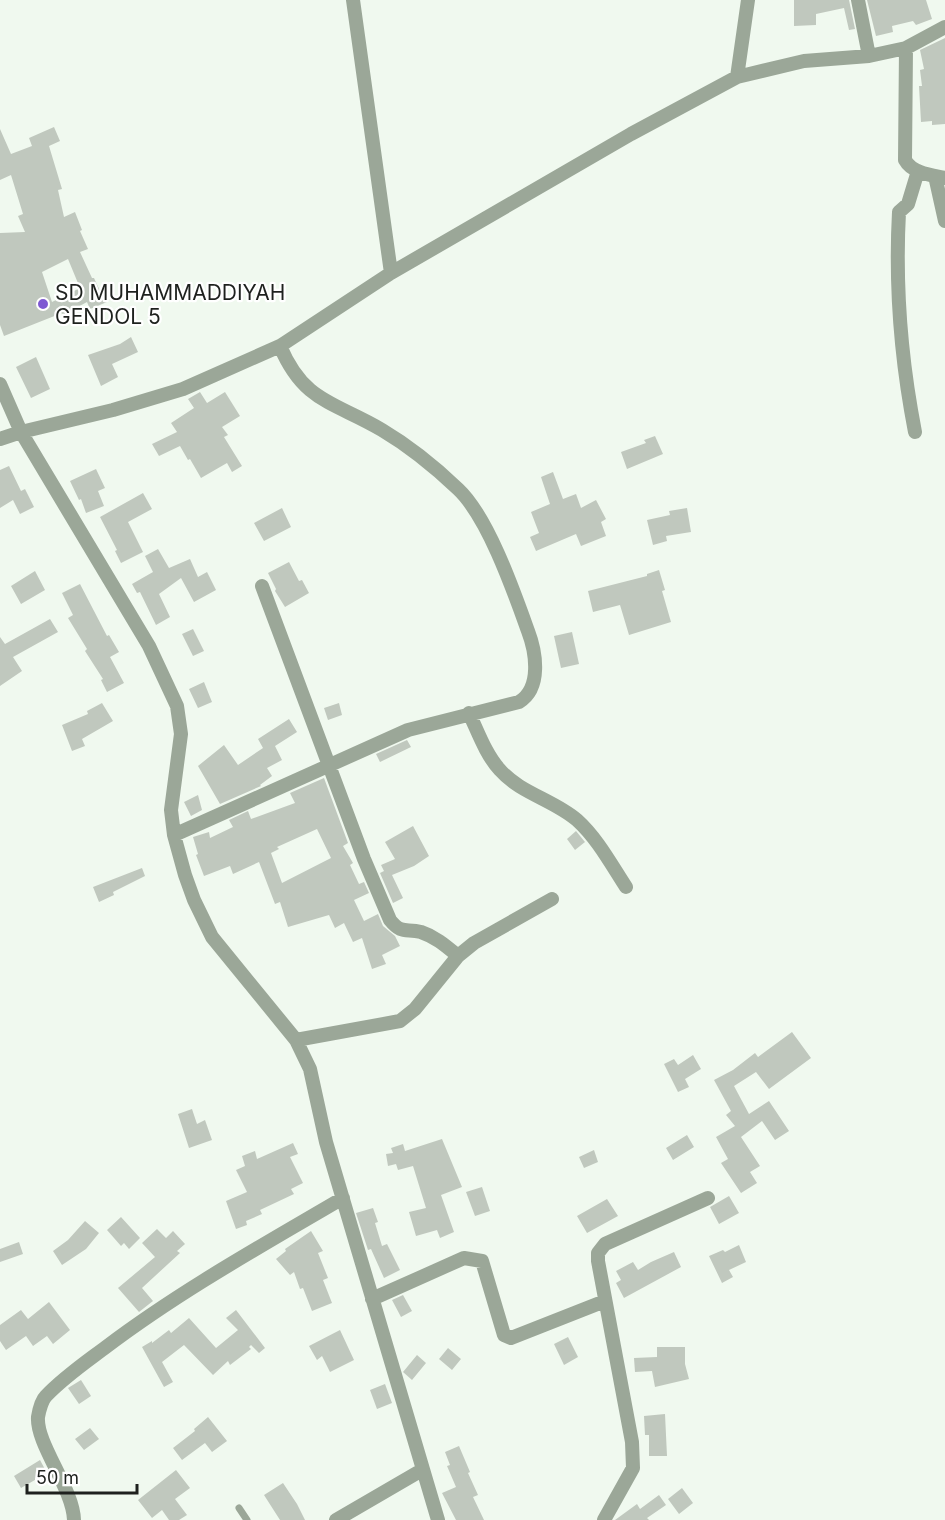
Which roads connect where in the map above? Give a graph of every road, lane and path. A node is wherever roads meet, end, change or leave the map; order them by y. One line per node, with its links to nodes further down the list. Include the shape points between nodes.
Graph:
1 (353, 0): 11 (street)
2 (748, 0): 7 (street)
3 (858, 0): 6 (street)
4 (945, 27): 5 (street)
5 (906, 48): 6 (street); 8 (street, via 905,160)
6 (869, 56): 7 (street, via 804,61)
7 (737, 77): 11 (street)
8 (918, 171): 9 (street); 15 (street, via 908,204 899,212 896,262 906,387)
9 (940, 177): 10 (street)
10 (945, 221)
11 (391, 273): 12 (street)
12 (280, 346): 14 (street, via 183,389); 18 (street, via 306,387 328,404 414,451 460,490 480,519 513,587 531,641 535,675 532,688 519,702)
13 (0, 384): 14 (street)
14 (21, 432): 16 (street); 20 (street, via 149,646 177,706 181,734 171,810)
15 (915, 432)
16 (0, 439)
17 (262, 586): 19 (street)
18 (470, 713): 19 (street, via 408,730); 21 (street, via 500,772 576,819)
19 (329, 764): 20 (street); 23 (street, via 390,920 404,931 441,941)
20 (174, 835): 24 (street, via 194,900 212,937)
21 (626, 887)
22 (552, 899): 23 (street)
23 (458, 956): 24 (street, via 416,1009 400,1021)
24 (296, 1040): 25 (street, via 310,1069)
25 (343, 1198): 27 (street); 31 (street, via 131,1328 44,1398 38,1417 43,1440 60,1474)
26 (708, 1198): 28 (street, via 605,1244 598,1253)
27 (372, 1299): 28 (street, via 464,1258 482,1261 504,1335 511,1338); 29 (street)
28 (605, 1301): 35 (street, via 632,1442 633,1468)
29 (422, 1470): 33 (street); 34 (street)
30 (238, 1508): 32 (lane)
31 (74, 1520)
32 (247, 1520)
33 (336, 1520)
34 (438, 1520)
35 (604, 1520)

